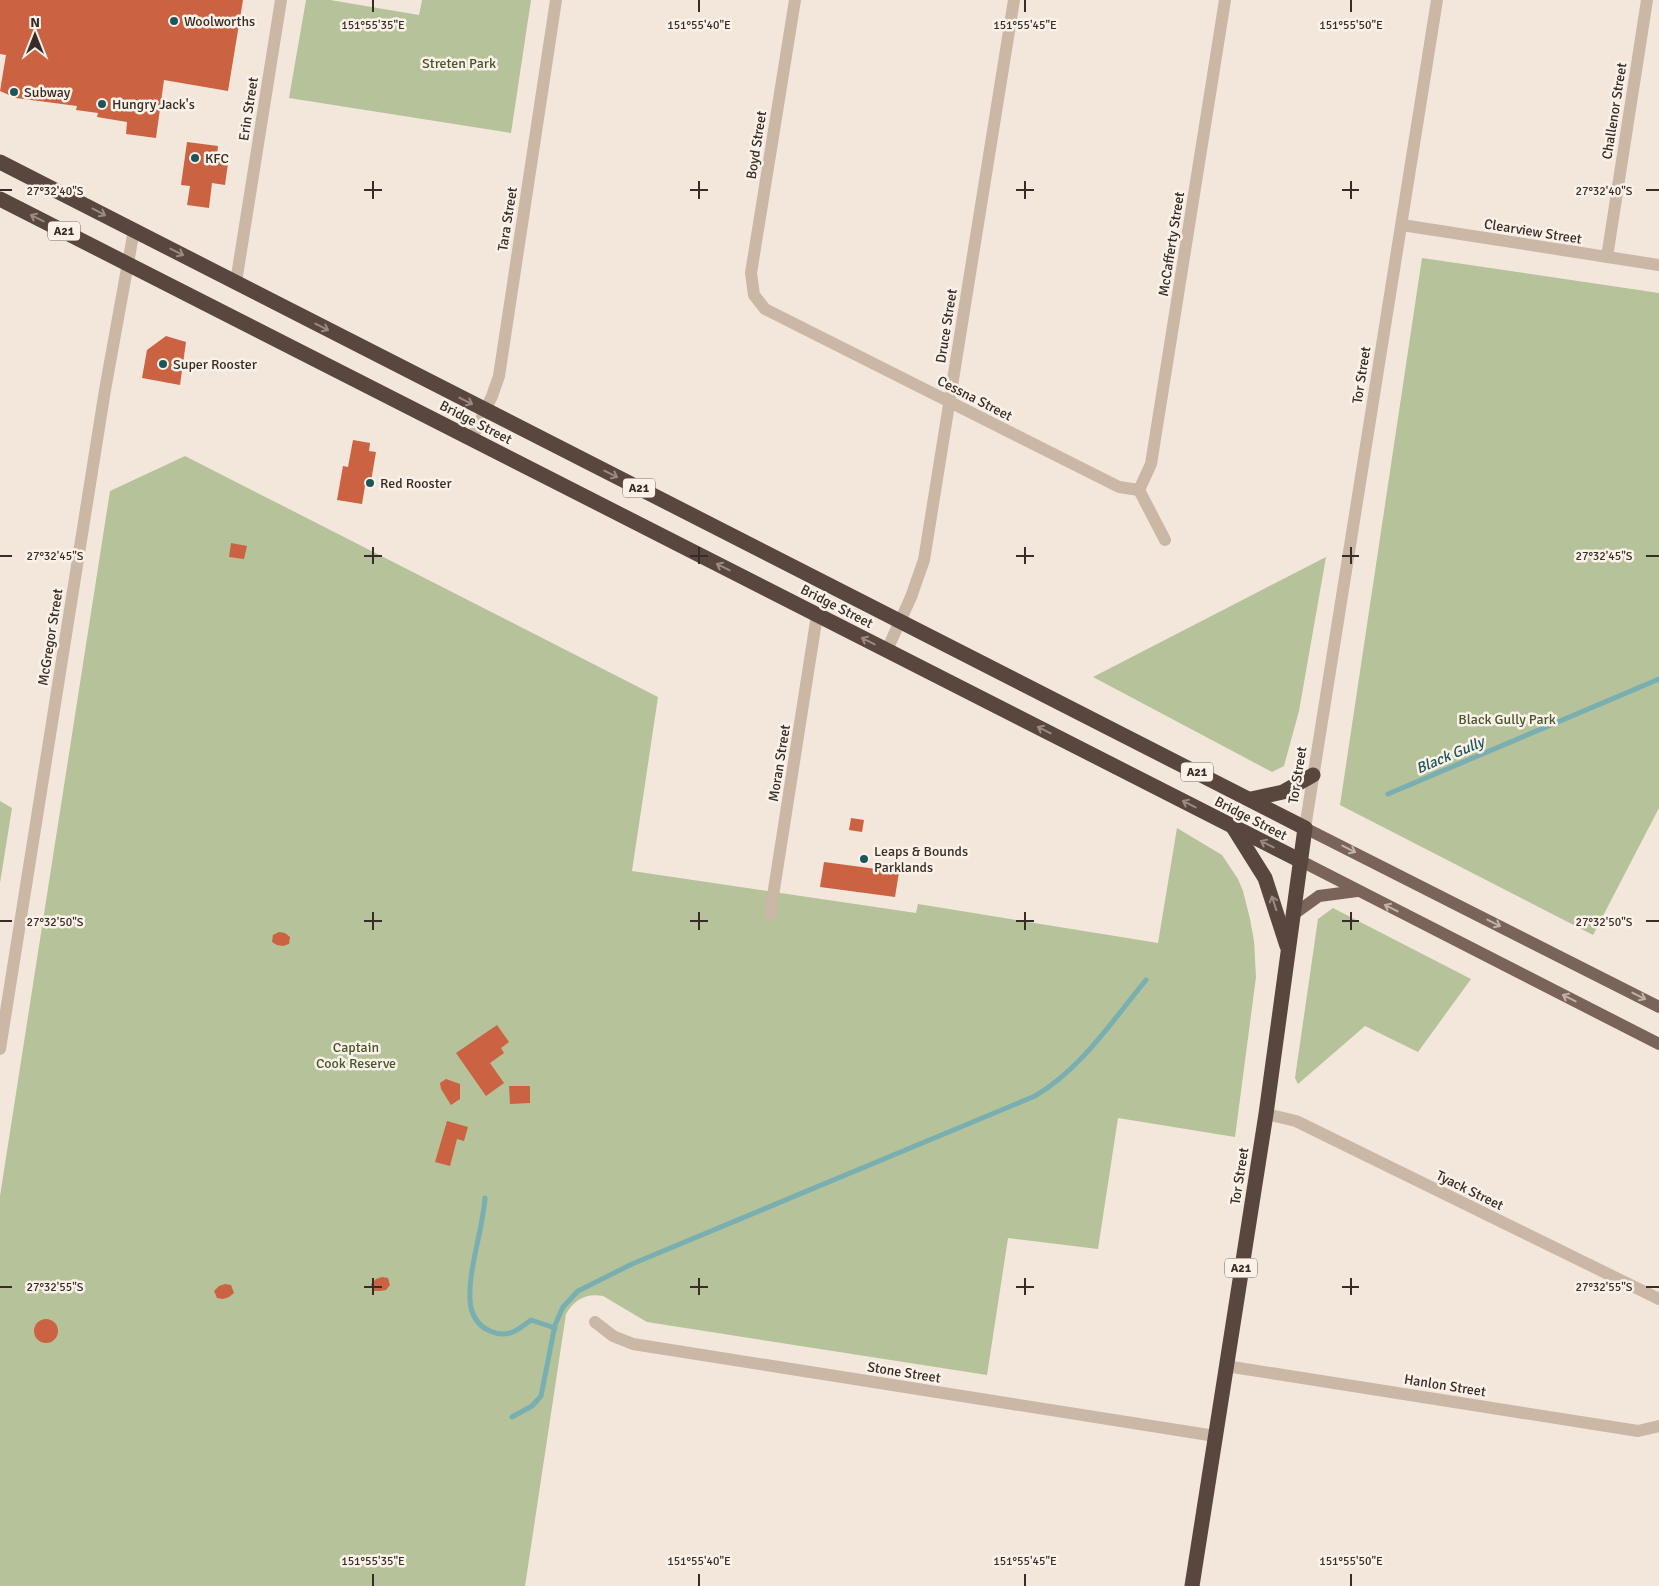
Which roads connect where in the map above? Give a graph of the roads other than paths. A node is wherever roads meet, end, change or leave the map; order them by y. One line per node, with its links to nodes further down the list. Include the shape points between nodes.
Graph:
1 (281, 0): 15 (street, Erin Street)
2 (556, 0): 18 (street, Tara Street, via 499,376)
3 (795, 0): 16 (street, Boyd Street, via 751,274)
4 (1014, 0): 17 (street, Druce Street)
5 (1225, 0): 20 (street, McCafferty Street, via 1151,464)
6 (1437, 0): 10 (street, Tor Street)
7 (1647, 0): 12 (street, Challenor Street)
8 (0, 162): 11 (highway, Bridge Street / A21, one-way to 11)
9 (0, 199): 13 (highway, Bridge Street / A21, one-way to 9)
10 (1402, 225): 12 (street, Clearview Street); 25 (street, Tor Street)
11 (134, 230): 13 (street, McGregor Street); 15 (highway, Bridge Street / A21, one-way to 15)
12 (1607, 257): 14 (street, Clearview Street)
13 (127, 264): 19 (highway, Bridge Street / A21); 36 (street, McGregor Street)
14 (1659, 265)
15 (236, 282): 18 (highway, Bridge Street / A21, one-way to 18)
16 (754, 295): 17 (street, Cessna Street, via 765,309)
17 (949, 402): 20 (street, Cessna Street, via 1119,487); 23 (street, Druce Street, via 924,560)
18 (486, 411): 19 (street, Tara Street); 23 (highway, Bridge Street / A21, one-way to 23)
19 (472, 438): 22 (highway, Bridge Street / A21, one-way to 19)
20 (1139, 490): 21 (street)
21 (1165, 540)
22 (817, 615): 24 (highway, Bridge Street / A21, one-way to 22); 32 (street, Moran Street)
23 (901, 620): 24 (street, Druce Street); 26 (highway, Bridge Street / A21)
24 (887, 650): 27 (highway, Bridge Street / A21, one-way to 24)
25 (1313, 775): 26 (highway, via 1283,792); 28 (street, Tor Street)
26 (1251, 799): 28 (highway, Bridge Street / A21)
27 (1232, 826): 29 (highway, Bridge Street, one-way to 27); 33 (highway, A21, one-way to 27, via 1265,878)
28 (1305, 828): 29 (highway, Tor Street / A21); 34 (main road, Bridge Street, one-way to 34)
29 (1301, 861): 30 (main road, Bridge Street); 31 (highway, Tor Street / A21)
30 (1357, 891): 31 (main road, via 1319,896); 35 (main road, Bridge Street, one-way to 30)
31 (1294, 914): 33 (highway, Tor Street / A21)
32 (770, 915)
33 (1288, 950): 37 (highway, Tor Street / A21)
34 (1659, 1006)
35 (1659, 1044)
36 (0, 1049)
37 (1266, 1114): 38 (street, Tyack Street, via 1296,1121); 40 (highway, Tor Street / A21)
38 (1659, 1299)
39 (595, 1322): 42 (street, Stone Street, via 613,1336 633,1344)
40 (1226, 1366): 41 (street, Hanlon Street, via 1638,1431); 42 (highway, Tor Street / A21)
41 (1659, 1426)
42 (1215, 1436): 43 (highway, Tor Street / A21)
43 (1192, 1586)

